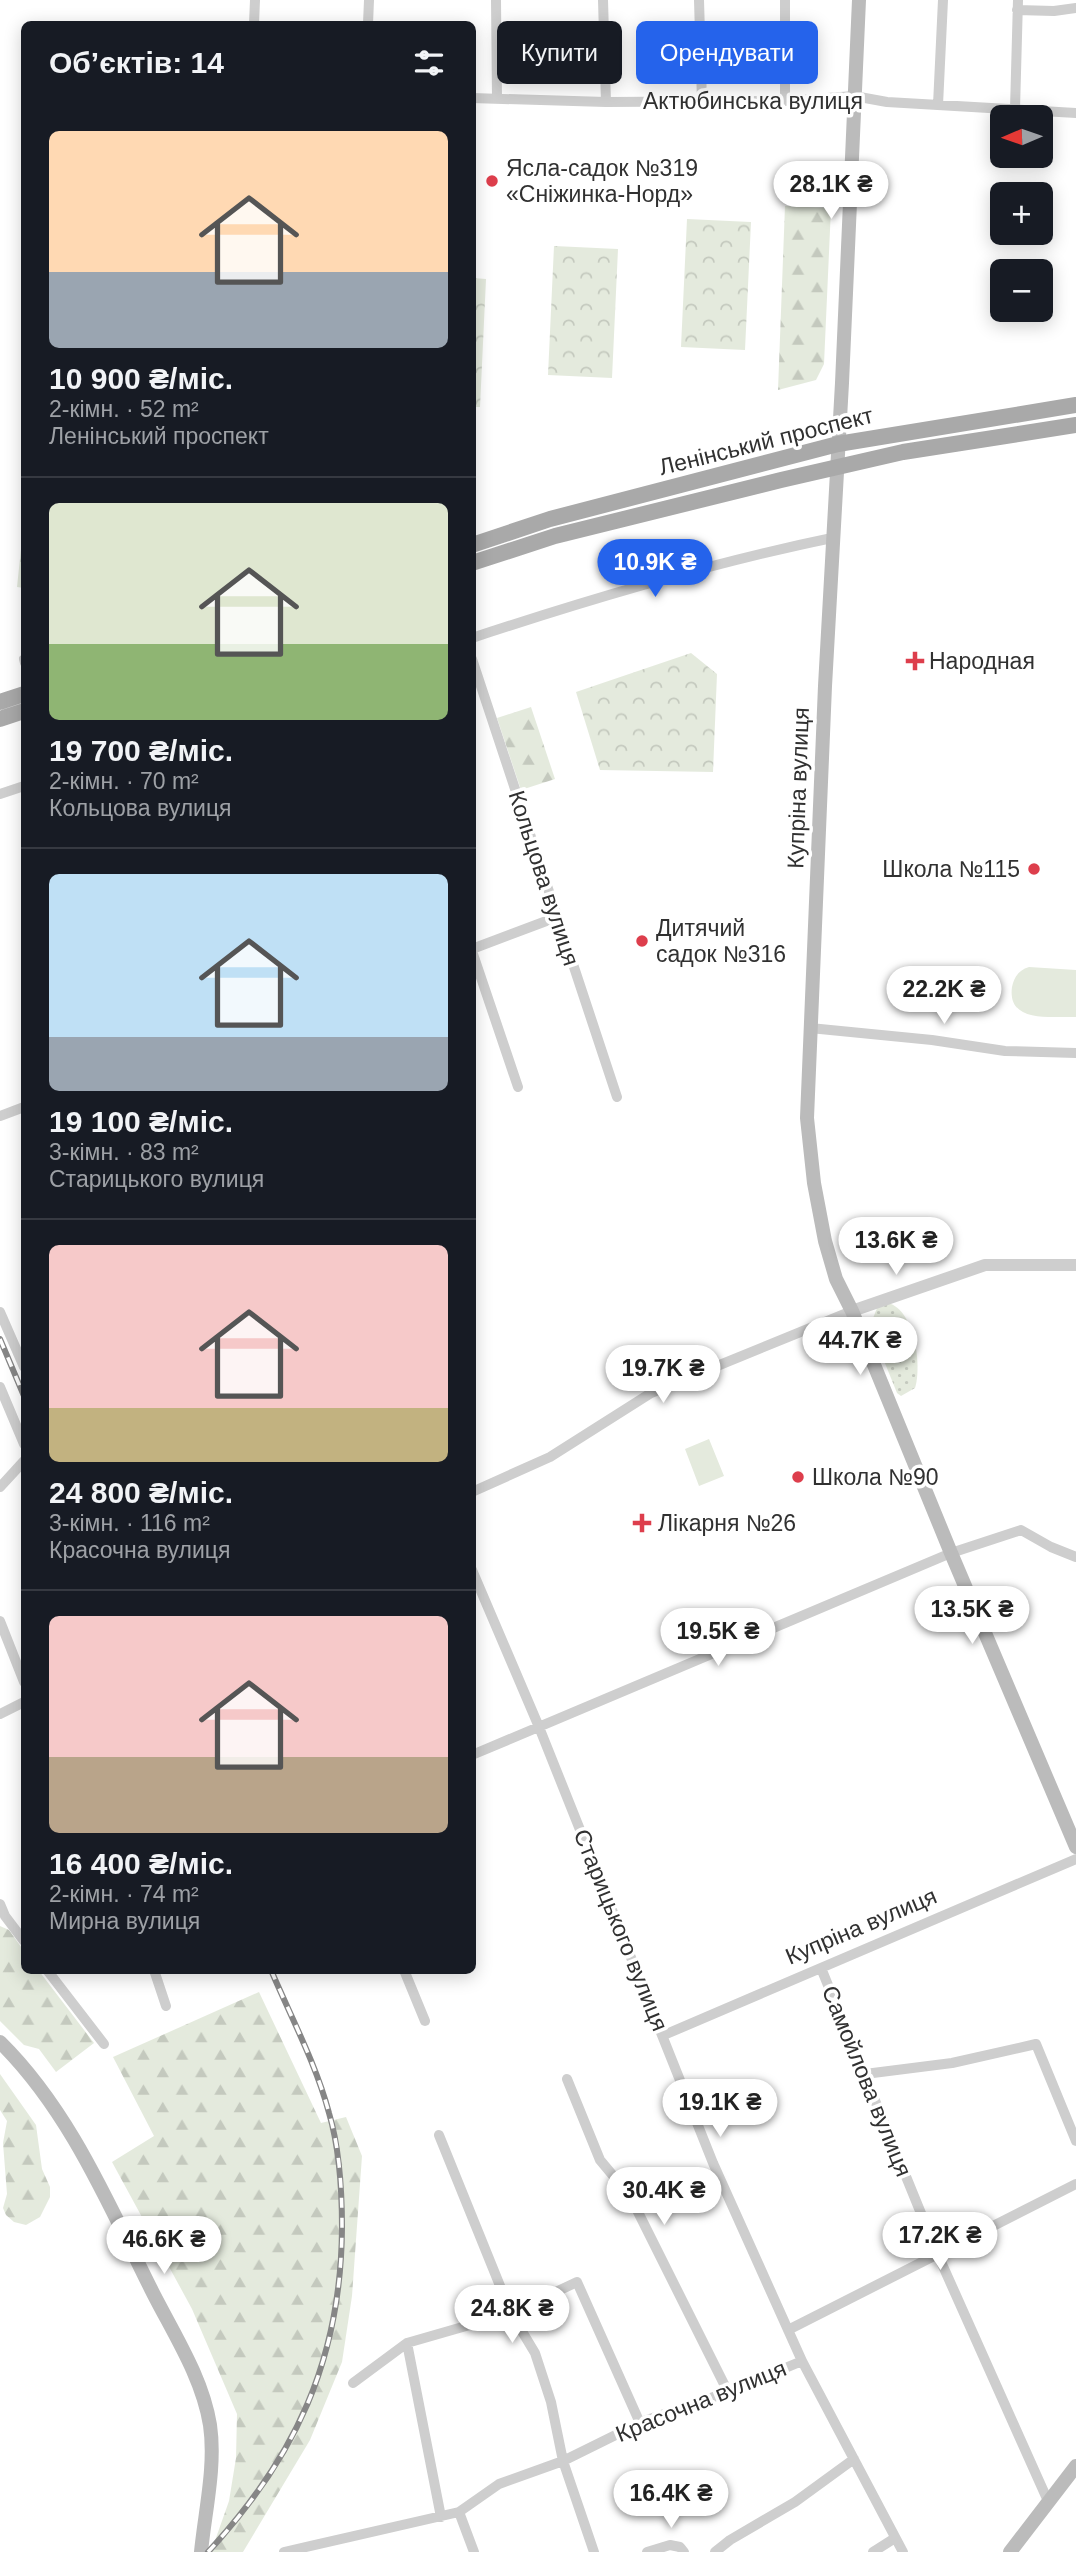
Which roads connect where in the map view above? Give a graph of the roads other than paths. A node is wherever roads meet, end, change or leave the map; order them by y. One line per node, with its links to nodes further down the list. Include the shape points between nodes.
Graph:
1 (255, 0): 11 (street)
2 (369, 0): 12 (street)
3 (496, 0): 15 (street)
4 (603, 0): 18 (street)
5 (699, 0): 16 (street)
6 (785, 0): 17 (street)
7 (859, 0): 13 (main road, Купріна вулиця)
8 (943, 0): 19 (street)
9 (1017, 5): 10 (street, via 1054,11); 20 (street)
10 (1076, 8)
11 (254, 21)
12 (368, 21)
13 (854, 96): 17 (street, Актюбинська вулиця); 19 (street, Актюбинська вулиця); 26 (main road, Купріна вулиця)
14 (476, 98): 15 (street, Актюбинська вулиця)
15 (496, 98): 18 (street, Актюбинська вулиця)
16 (702, 101): 17 (street, Актюбинська вулиця); 18 (street, Актюбинська вулиця)
17 (785, 101)
18 (606, 102)
19 (939, 105): 21 (street, Актюбинська вулиця)
20 (1015, 105)
21 (990, 108)
22 (1054, 112): 23 (street, Актюбинська вулиця)
23 (1076, 113)
24 (1076, 405): 26 (main road, Ленінський проспект)
25 (1076, 425): 27 (main road, Ленінський проспект, via 903,452)
26 (838, 444): 27 (main road, Купріна вулиця); 29 (main road, Ленінський проспект, via 550,519)
27 (836, 468): 28 (main road, Купріна вулиця); 30 (main road, Ленінський проспект, via 555,536)
28 (832, 538): 31 (street, via 771,550); 42 (main road, Купріна вулиця)
29 (476, 544)
30 (476, 561)
31 (476, 637)
32 (476, 671): 39 (street, Кольцова вулиця)
33 (21, 695): 34 (main road)
34 (0, 702)
35 (21, 712): 36 (main road)
36 (0, 719)
37 (21, 787): 38 (street)
38 (0, 794)
39 (557, 917): 40 (street); 45 (street, Кольцова вулиця)
40 (476, 948)
41 (476, 962): 44 (street)
42 (810, 1028): 43 (street, via 1004,1051); 49 (main road, Купріна вулиця, via 807,1118 814,1183 836,1279)
43 (1076, 1053)
44 (518, 1087)
45 (617, 1097)
46 (21, 1108): 47 (street)
47 (0, 1116)
48 (1076, 1265): 49 (street, via 985,1265)
49 (852, 1311): 56 (street, via 651,1393 550,1457); 57 (main road, Купріна вулиця)
50 (0, 1312): 51 (street)
51 (21, 1360)
52 (0, 1387): 53 (street)
53 (21, 1437)
54 (21, 1464): 55 (street)
55 (0, 1487)
56 (476, 1490)
57 (951, 1553): 58 (street, via 1021,1530); 64 (street); 66 (main road, Купріна вулиця)
58 (1076, 1556)
59 (476, 1579): 64 (street, Старицького вулиця)
60 (0, 1621): 61 (street)
61 (21, 1674)
62 (21, 1704): 63 (street)
63 (0, 1714)
64 (539, 1727): 65 (street); 77 (street, Старицького вулиця)
65 (476, 1753)
66 (1076, 1847)
67 (1076, 1859): 71 (street, Купріна вулиця)
68 (0, 1904): 69 (street)
69 (2, 1916): 70 (street)
70 (21, 1938)
71 (821, 1968): 77 (street, Купріна вулиця); 80 (street, Самойлова вулиця)
72 (50, 1974): 79 (street)
73 (155, 1974): 75 (street)
74 (406, 1974): 76 (street)
75 (166, 2006)
76 (425, 2021)
77 (663, 2035): 87 (street, Старицького вулиця, via 713,2163)
78 (0, 2042): 100 (main road, via 49,2099 97,2180 197,2379 210,2426 211,2462)
79 (104, 2044)
80 (865, 2074): 83 (street, via 953,2063 1036,2044); 85 (street, Самойлова вулиця)
81 (567, 2079): 91 (street, via 600,2160 631,2196)
82 (439, 2135): 86 (street)
83 (1076, 2141)
84 (1076, 2184): 85 (street, Красочна вулиця)
85 (938, 2256): 87 (street, Красочна вулиця); 96 (street, Самойлова вулиця)
86 (511, 2313): 88 (street); 92 (street, via 577,2282); 94 (street, via 535,2353)
87 (788, 2330): 89 (street, Старицького вулиця)
88 (407, 2343): 90 (street); 98 (street)
89 (802, 2361): 91 (street, Красочна вулиця); 93 (street, Старицького вулиця)
90 (353, 2383)
91 (728, 2392): 92 (street, Красочна вулиця)
92 (640, 2423): 94 (street, Красочна вулиця)
93 (855, 2459): 99 (street, Старицького вулиця); 106 (street)
94 (563, 2461): 97 (street, Красочна вулиця, via 499,2484); 103 (street)
95 (1076, 2466): 96 (main road)
96 (1048, 2501): 109 (main road)
97 (459, 2512): 98 (street, Красочна вулиця); 102 (street)
98 (441, 2517): 101 (street, Красочна вулиця)
99 (895, 2538): 107 (street); 108 (street, Старицького вулиця)
100 (201, 2552)
101 (284, 2552)
102 (474, 2552)
103 (594, 2552)
104 (647, 2552): 105 (street, via 670,2545)
105 (684, 2552)
106 (715, 2552)
107 (873, 2552)
108 (903, 2552)
109 (1010, 2552)

